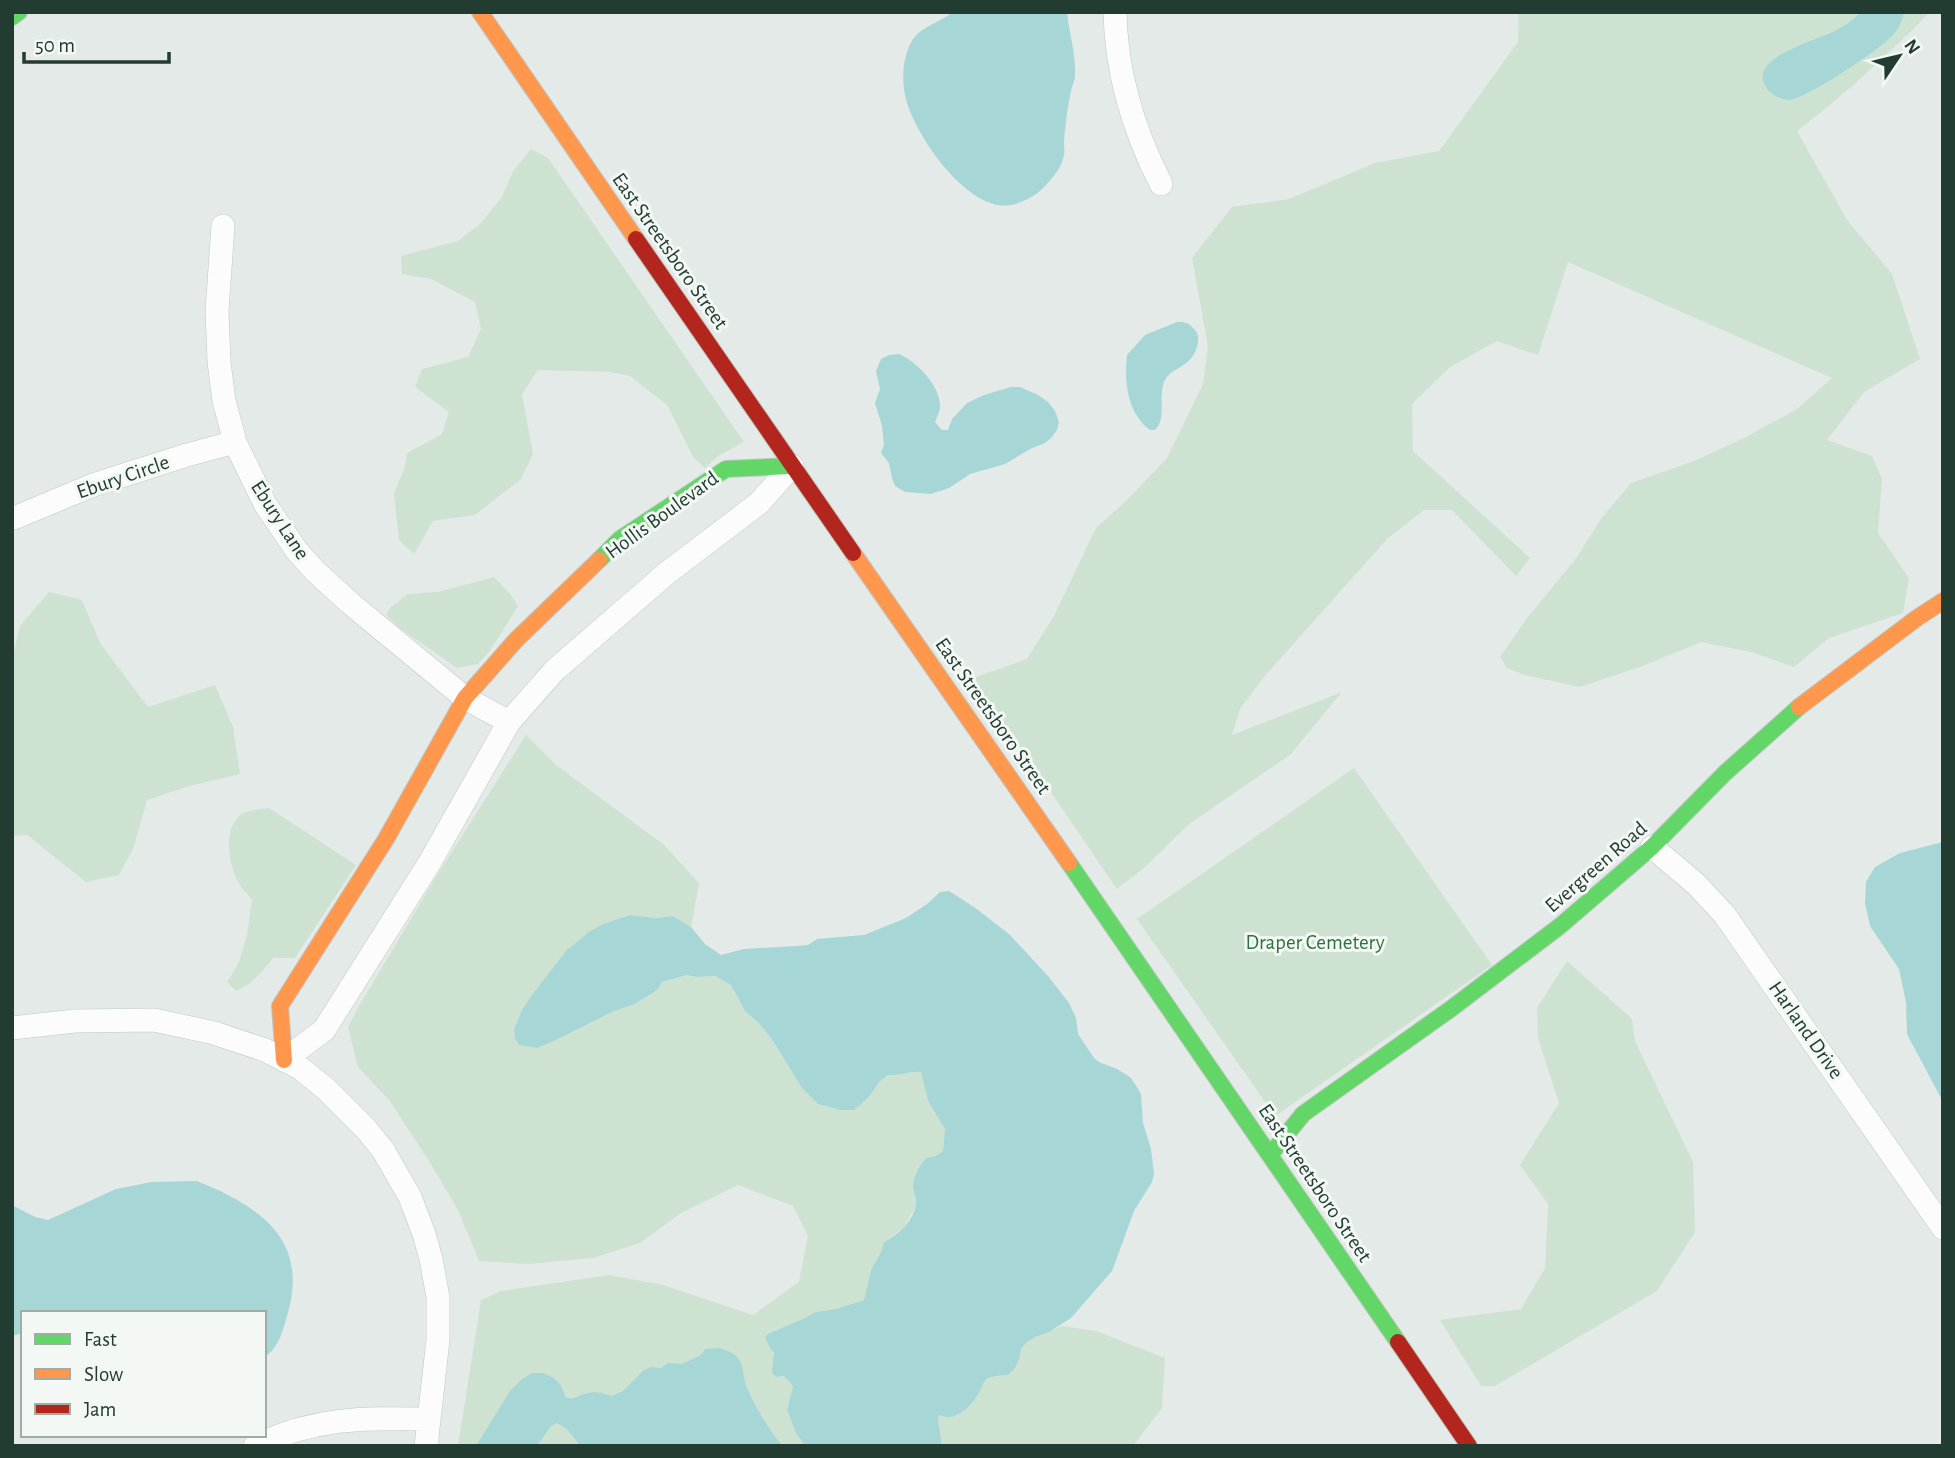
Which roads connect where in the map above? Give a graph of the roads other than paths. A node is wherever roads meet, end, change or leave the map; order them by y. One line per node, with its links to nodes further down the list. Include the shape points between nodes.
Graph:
1 (19, 12): 4 (main road)
2 (480, 12): 8 (main road, East Streetsboro Street)
3 (1115, 12): 5 (street, via 1122,73 1135,126)
4 (12, 17)
5 (1161, 184)
6 (223, 226): 7 (street, Ebury Lane, via 219,362)
7 (235, 442): 9 (street, Ebury Circle, via 93,485); 11 (street, Ebury Lane, via 265,504 297,551 350,603)
8 (792, 466): 11 (main road, Hollis Boulevard, via 726,469 620,539 516,640); 12 (street, via 759,503 667,573 555,670); 16 (main road, East Streetsboro Street)
9 (14, 518)
10 (1943, 601): 13 (main road, Evergreen Road, via 1803,704 1724,773)
11 (465, 698): 12 (street, Ebury Lane); 15 (main road, Hollis Boulevard, via 386,839 280,1006)
12 (509, 722): 15 (street, via 430,862 324,1030)
13 (1652, 847): 16 (main road, Evergreen Road, via 1541,941 1303,1114); 17 (street, Harland Drive, via 1724,914)
14 (12, 1028): 15 (street, via 154,1020 214,1033)
15 (285, 1060): 18 (street, via 326,1089 366,1129 383,1150 415,1209 438,1297 438,1340)
16 (1270, 1155): 21 (main road, East Streetsboro Street)
17 (1943, 1228)
18 (428, 1419): 19 (street, via 326,1422); 20 (street)
19 (255, 1446)
20 (426, 1446)
21 (1469, 1446)

